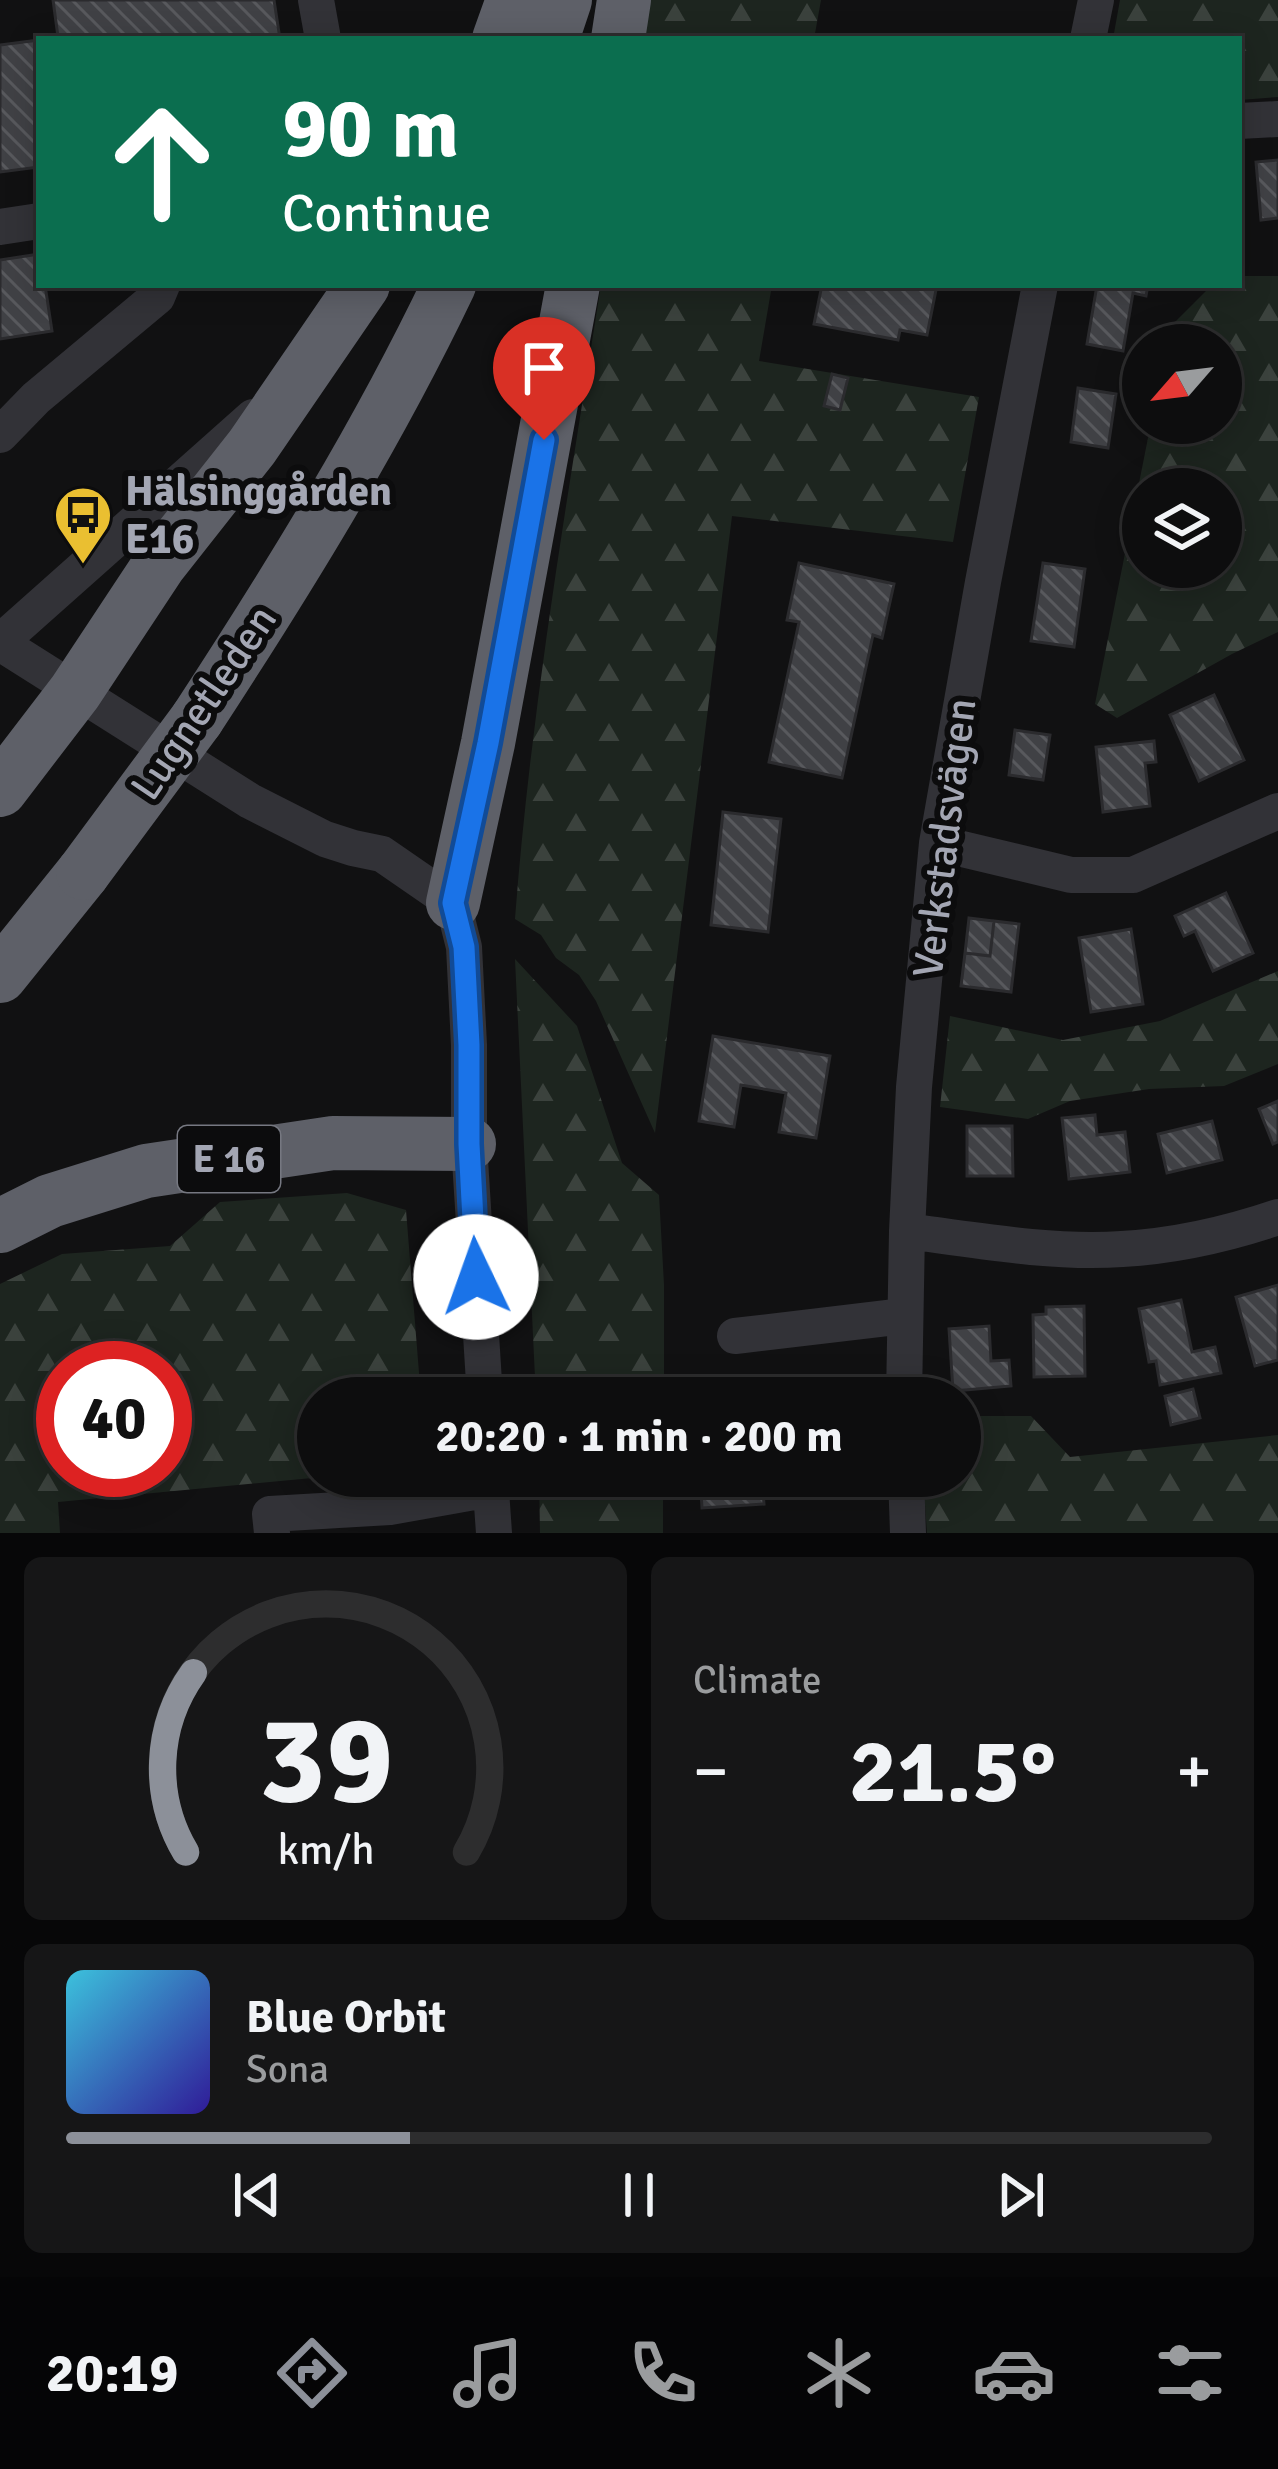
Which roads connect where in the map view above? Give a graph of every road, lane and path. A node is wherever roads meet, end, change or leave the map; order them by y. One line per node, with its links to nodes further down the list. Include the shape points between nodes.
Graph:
1 (316, 0): 7 (street)
2 (513, 0): 8 (highway)
3 (531, 0): 9 (highway)
4 (565, 0): 10 (highway)
5 (625, 0): 11 (highway)
6 (1096, 0): 12 (street)
7 (322, 36)
8 (500, 36)
9 (518, 36)
10 (552, 36)
11 (619, 36)
12 (1089, 36)
13 (1278, 119): 14 (street)
14 (1242, 121)
15 (36, 221): 16 (street)
16 (0, 227)
17 (162, 288): 24 (street)
18 (360, 288): 23 (highway)
19 (411, 288): 27 (highway, Lugnetleden, via 243,587)
20 (447, 288): 27 (highway, Lugnetleden, via 273,603)
21 (572, 288): 32 (highway)
22 (1039, 288): 30 (street, Verkstadsvägen)
23 (303, 373): 25 (street); 26 (highway)
24 (0, 435)
25 (0, 642): 26 (street)
26 (75, 692): 28 (highway); 32 (street, via 250,801 325,839 382,854)
27 (189, 701): 31 (highway, Lugnetleden, bridge)
28 (0, 790)
29 (1278, 811): 30 (street, via 1133,875 1070,875)
30 (938, 843): 38 (street, Verkstadsvägen)
31 (75, 856): 33 (highway, Lugnetleden); 34 (highway, Lugnetleden)
32 (453, 903): 35 (street, via 464,947)
33 (0, 921)
34 (0, 976)
35 (469, 1144): 37 (highway, E 16, via 333,1143 146,1171); 41 (street)
36 (1278, 1217): 38 (street, via 1119,1250)
37 (0, 1226)
38 (907, 1231): 39 (street, Verkstadsvägen)
39 (904, 1316): 40 (street); 42 (street, Verkstadsvägen)
40 (735, 1336)
41 (483, 1377)
42 (904, 1377)
43 (432, 1497): 46 (street, via 270,1514)
44 (492, 1497): 47 (street)
45 (907, 1497): 48 (street)
46 (272, 1533)
47 (494, 1533)
48 (908, 1533)

